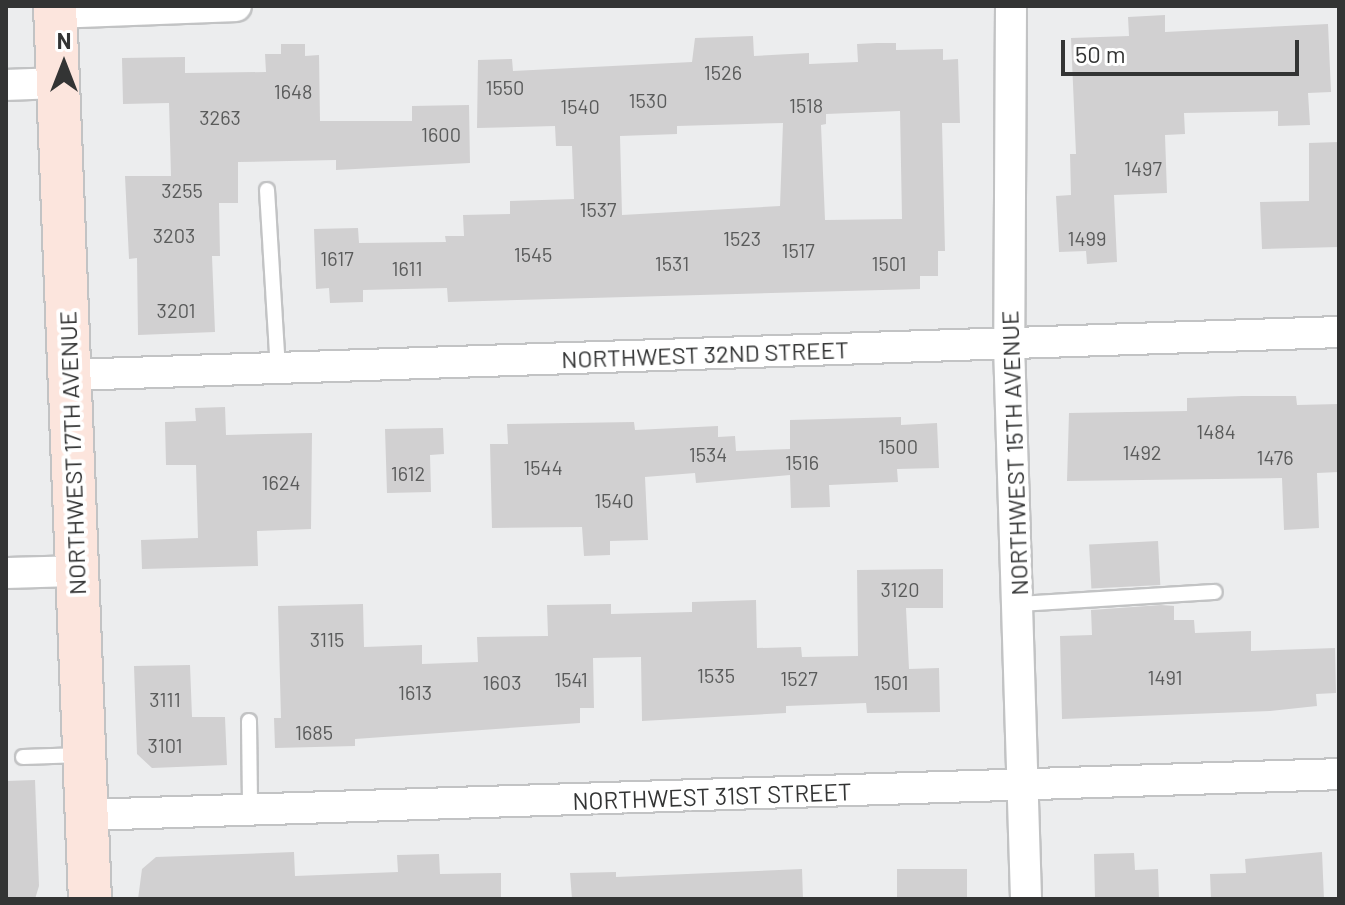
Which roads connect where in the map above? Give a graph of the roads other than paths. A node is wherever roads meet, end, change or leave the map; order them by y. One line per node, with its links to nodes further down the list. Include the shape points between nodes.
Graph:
1 (236, 6): 3 (street)
2 (1011, 6): 9 (street, NORTHWEST 15TH AVENUE)
3 (186, 7): 4 (street)
4 (55, 10): 5 (main road, NORTHWEST 17TH AVENUE)
5 (58, 83): 6 (street); 11 (main road, NORTHWEST 17TH AVENUE)
6 (6, 85)
7 (267, 190): 10 (lane)
8 (1339, 332): 9 (street, NORTHWEST 32ND STREET)
9 (1009, 345): 10 (street, NORTHWEST 32ND STREET); 15 (street, NORTHWEST 15TH AVENUE)
10 (278, 368): 11 (street, NORTHWEST 32ND STREET)
11 (70, 375): 12 (main road, NORTHWEST 17TH AVENUE)
12 (76, 571): 13 (street); 17 (main road, NORTHWEST 17TH AVENUE)
13 (6, 573)
14 (1215, 592): 15 (lane)
15 (1018, 604): 20 (street, NORTHWEST 15TH AVENUE)
16 (249, 721): 21 (lane)
17 (83, 755): 18 (lane); 22 (main road, NORTHWEST 17TH AVENUE)
18 (23, 757)
19 (1339, 774): 20 (street, NORTHWEST 31ST STREET)
20 (1024, 787): 21 (street, NORTHWEST 31ST STREET); 24 (street, NORTHWEST 15TH AVENUE)
21 (250, 809): 22 (street, NORTHWEST 31ST STREET)
22 (86, 815): 23 (main road, NORTHWEST 17TH AVENUE)
23 (90, 899)
24 (1026, 899)

